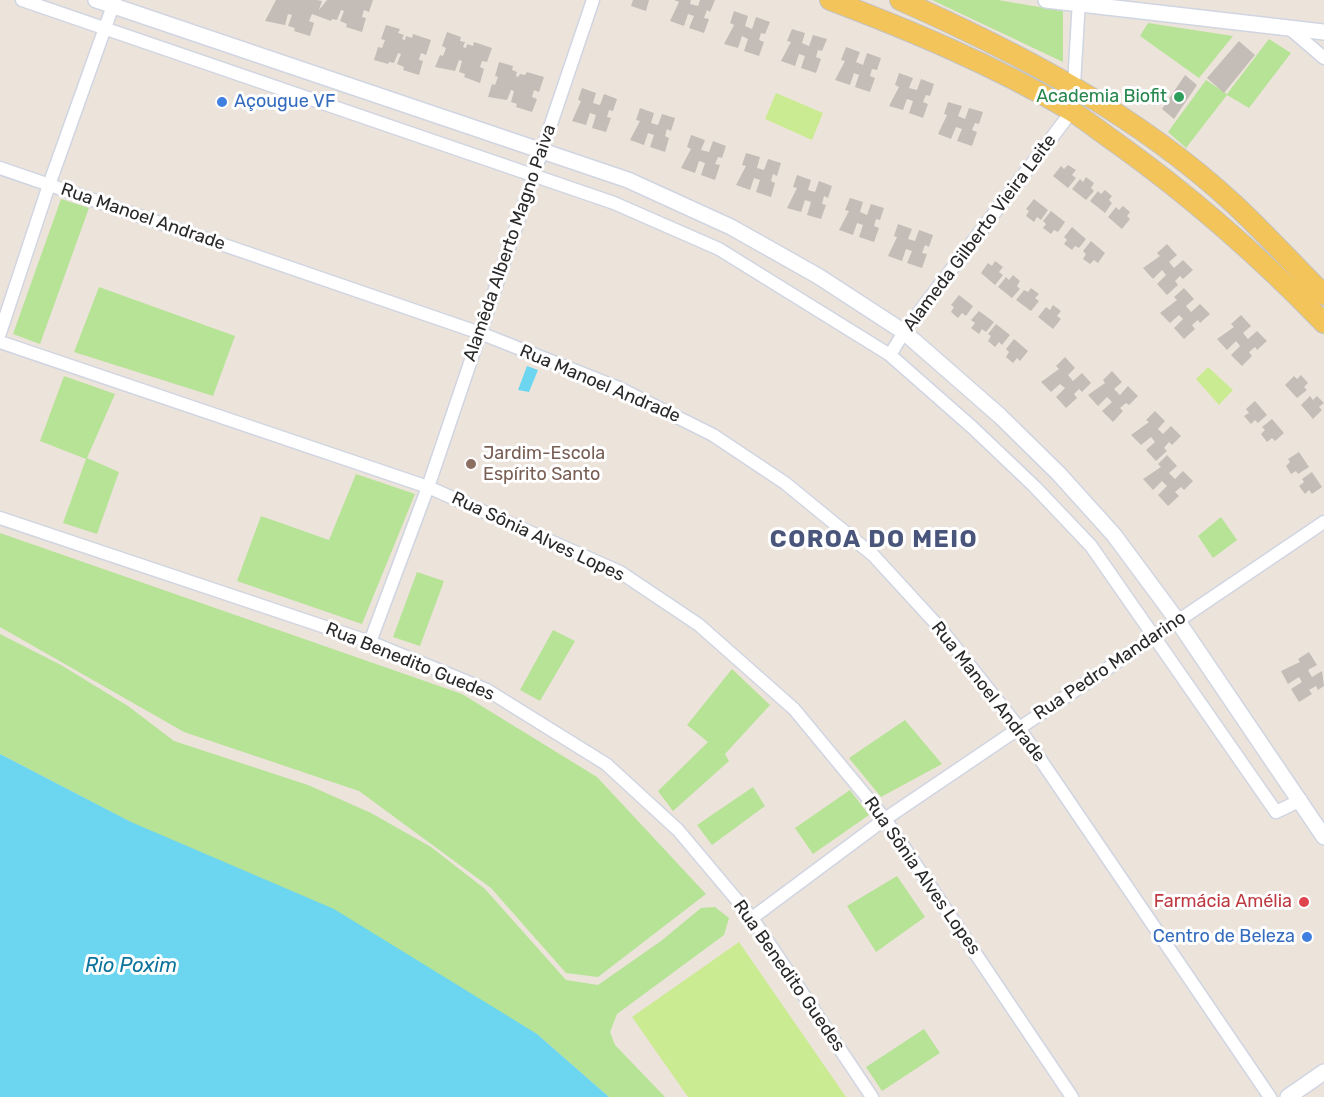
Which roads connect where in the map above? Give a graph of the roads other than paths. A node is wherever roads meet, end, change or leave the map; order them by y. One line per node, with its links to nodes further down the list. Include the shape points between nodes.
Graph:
1 (22, 0): 9 (street)
2 (96, 0): 7 (street)
3 (592, 0): 15 (street, Alamêda Alberto Magno Paiva)
4 (830, 0): 14 (main road, via 1002,72)
5 (900, 0): 13 (main road)
6 (1046, 0): 8 (street)
7 (114, 3): 9 (street); 15 (street)
8 (1079, 3): 10 (street); 13 (street)
9 (105, 28): 17 (street); 18 (street)
10 (1289, 28): 11 (street); 12 (street)
11 (1324, 32)
12 (1324, 58)
13 (1074, 85): 19 (main road, via 1150,136 1233,203)
14 (1072, 111): 20 (main road, via 1165,177 1277,275); 21 (street, Alameda Gilberto Vieira Leite)
15 (542, 149): 17 (street, Alamêda Alberto Magno Paiva); 21 (street, via 628,180 731,227 818,276)
16 (0, 168): 18 (street, Rua Manoel Andrade)
17 (533, 174): 23 (street, Alamêda Alberto Magno Paiva); 25 (street, via 614,203 719,249)
18 (49, 185): 22 (street); 23 (street, Rua Manoel Andrade)
19 (1324, 295)
20 (1324, 323)
21 (904, 332): 25 (street, Alameda Gilberto Vieira Leite); 29 (street, via 1059,474 1114,535)
22 (0, 333)
23 (480, 333): 26 (street, Alamêda Alberto Magno Paiva); 32 (street, Rua Manoel Andrade, via 630,393 713,435 785,483 873,555 940,628)
24 (0, 342): 26 (street, Rua Sônia Alves Lopes)
25 (890, 356): 30 (street, via 973,428 1091,546)
26 (428, 487): 31 (street, Alamêda Alberto Magno Paiva); 34 (street, Rua Sônia Alves Lopes, via 620,572 699,626 794,709)
27 (0, 518): 31 (street, Rua Benedito Guedes)
28 (1324, 522): 29 (street, Rua Pedro Mandarino)
29 (1177, 620): 30 (street, Rua Pedro Mandarino); 33 (street)
30 (1155, 636): 32 (street, Rua Pedro Mandarino); 33 (street, via 1276,812)
31 (370, 642): 36 (street, Rua Benedito Guedes, via 487,690 606,764 678,830)
32 (1019, 728): 34 (street, Rua Pedro Mandarino); 40 (street, Rua Manoel Andrade)
33 (1301, 800): 35 (street)
34 (885, 819): 36 (street, Rua Pedro Mandarino); 39 (street, Rua Sônia Alves Lopes)
35 (1324, 837)
36 (752, 918): 38 (street, Rua Benedito Guedes)
37 (1324, 1072): 41 (street)
38 (872, 1097)
39 (1072, 1097)
40 (1270, 1097)
41 (1288, 1097)

